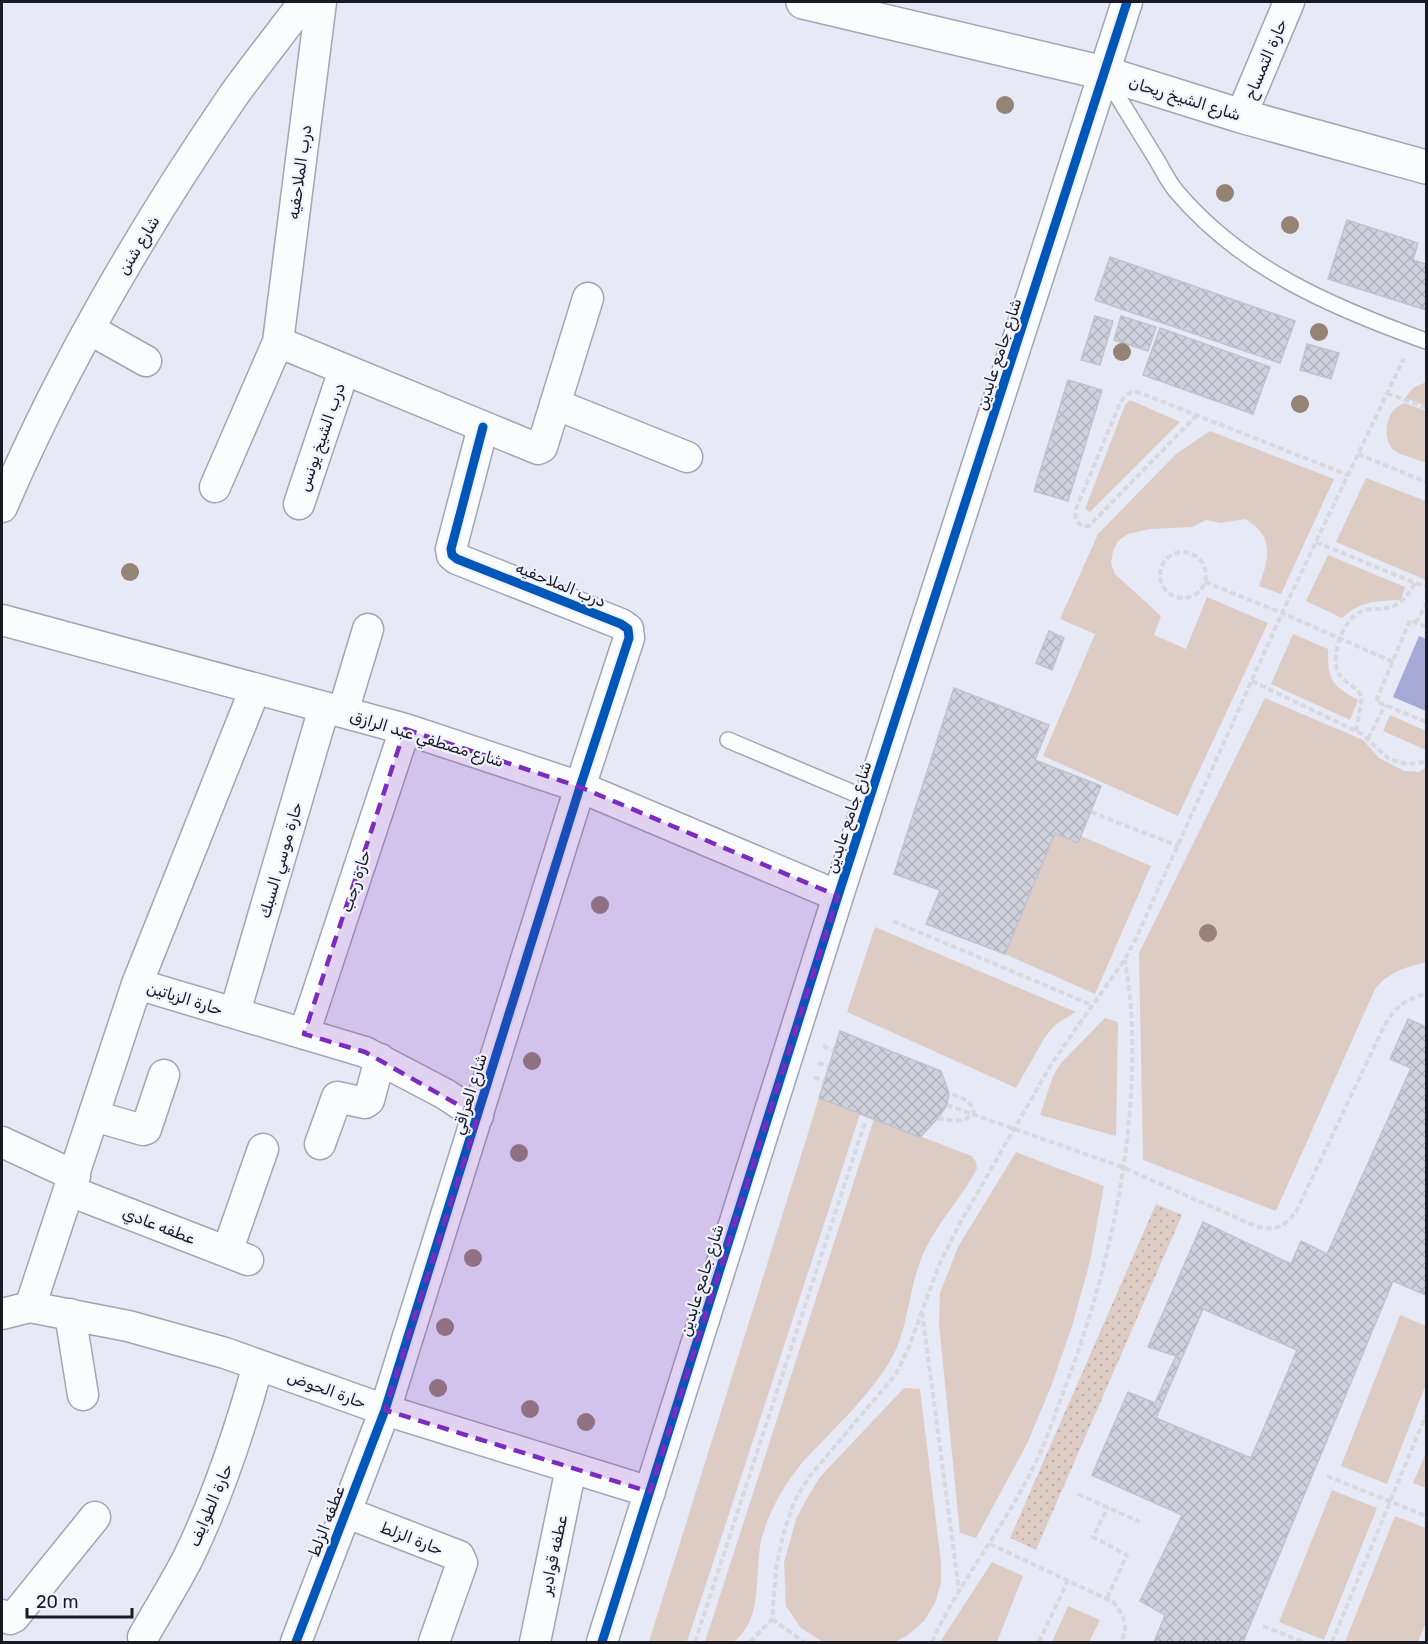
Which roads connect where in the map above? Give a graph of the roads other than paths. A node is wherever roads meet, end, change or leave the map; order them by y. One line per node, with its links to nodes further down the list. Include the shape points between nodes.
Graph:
1 (304, 2): 10 (street, شارع شنن, via 234,95 168,194)
2 (321, 2): 12 (street, درب الملاحفيه)
3 (803, 2): 6 (main road, شارع الشيخ ريحان)
4 (1126, 2): 6 (street, شارع جامع عابدين)
5 (1289, 2): 7 (street, حارة التمساح)
6 (1104, 74): 7 (main road, شارع الشيخ ريحان); 11 (lane, via 1176,191 1207,223 1278,277 1313,296); 29 (street, شارع جامع عابدين)
7 (1241, 116): 8 (main road, شارع الشيخ ريحان)
8 (1426, 167)
9 (588, 298): 15 (street)
10 (89, 329): 13 (street); 17 (street, شارع شنن)
11 (1421, 339)
12 (278, 342): 14 (street); 19 (street, درب الملاحفيه)
13 (146, 361)
14 (344, 370): 16 (street); 20 (street, درب الشيخ يونس)
15 (555, 404): 16 (street, via 538,449); 18 (street)
16 (483, 427): 28 (street, درب الملاحفيه, via 452,555 628,628 629,638)
17 (14, 451): 21 (street, شارع شنن)
18 (687, 457)
19 (215, 488)
20 (299, 504)
21 (2, 507)
22 (2, 620): 24 (street, شارع مصطفي عبد الرازق)
23 (368, 629): 25 (street, حارة موسي السبك)
24 (255, 689): 25 (street, شارع مصطفي عبد الرازق); 31 (street)
25 (334, 710): 26 (street, شارع مصطفي عبد الرازق); 32 (street, حارة موسي السبك)
26 (405, 729): 28 (street, شارع مصطفي عبد الرازق); 33 (street, حارة رجب)
27 (728, 740): 29 (lane)
28 (580, 787): 30 (street, شارع مصطفي عبد الرازق); 37 (street, شارع العراقي)
29 (870, 800): 30 (street, شارع جامع عابدين)
30 (838, 896): 48 (street, شارع جامع عابدين)
31 (137, 984): 32 (street, حارة الزياتين); 36 (street, حارة الزياتين)
32 (235, 1012): 33 (street, حارة الزياتين)
33 (304, 1034): 34 (street, حارة الزياتين)
34 (380, 1059): 37 (street, حارة الزياتين); 39 (street, via 369,1100 365,1103 337,1097)
35 (164, 1076): 36 (street, via 146,1129)
36 (94, 1116): 41 (street, حارة الزياتين)
37 (478, 1116): 46 (street, شارع العراقي)
38 (2, 1142): 41 (street, عطفه عادي)
39 (320, 1144)
40 (263, 1149): 41 (street, عطفه عادي, via 237,1256)
41 (72, 1183): 42 (street, حارة الزياتين)
42 (16, 1311): 43 (street, حارة الحوض)
43 (70, 1314): 44 (street, حارة الحوض, via 128,1326); 45 (street)
44 (258, 1365): 46 (street, حارة الحوض); 52 (street, حارة الطوايف, via 240,1431 216,1495 188,1557)
45 (83, 1395)
46 (385, 1410): 47 (street, حارة الحوض); 49 (street, عطفه الزلط)
47 (571, 1468): 48 (street, حارة الحوض); 55 (street, عطفه قوادير)
48 (650, 1492): 56 (street, شارع جامع عابدين)
49 (345, 1512): 53 (street, عطفه الزلط); 54 (street, حارة الزلط, via 462,1559)
50 (95, 1517): 51 (street, via 14,1617)
51 (2, 1615)
52 (143, 1637)
53 (297, 1642)
54 (435, 1642)
55 (534, 1642)
56 (602, 1642)

